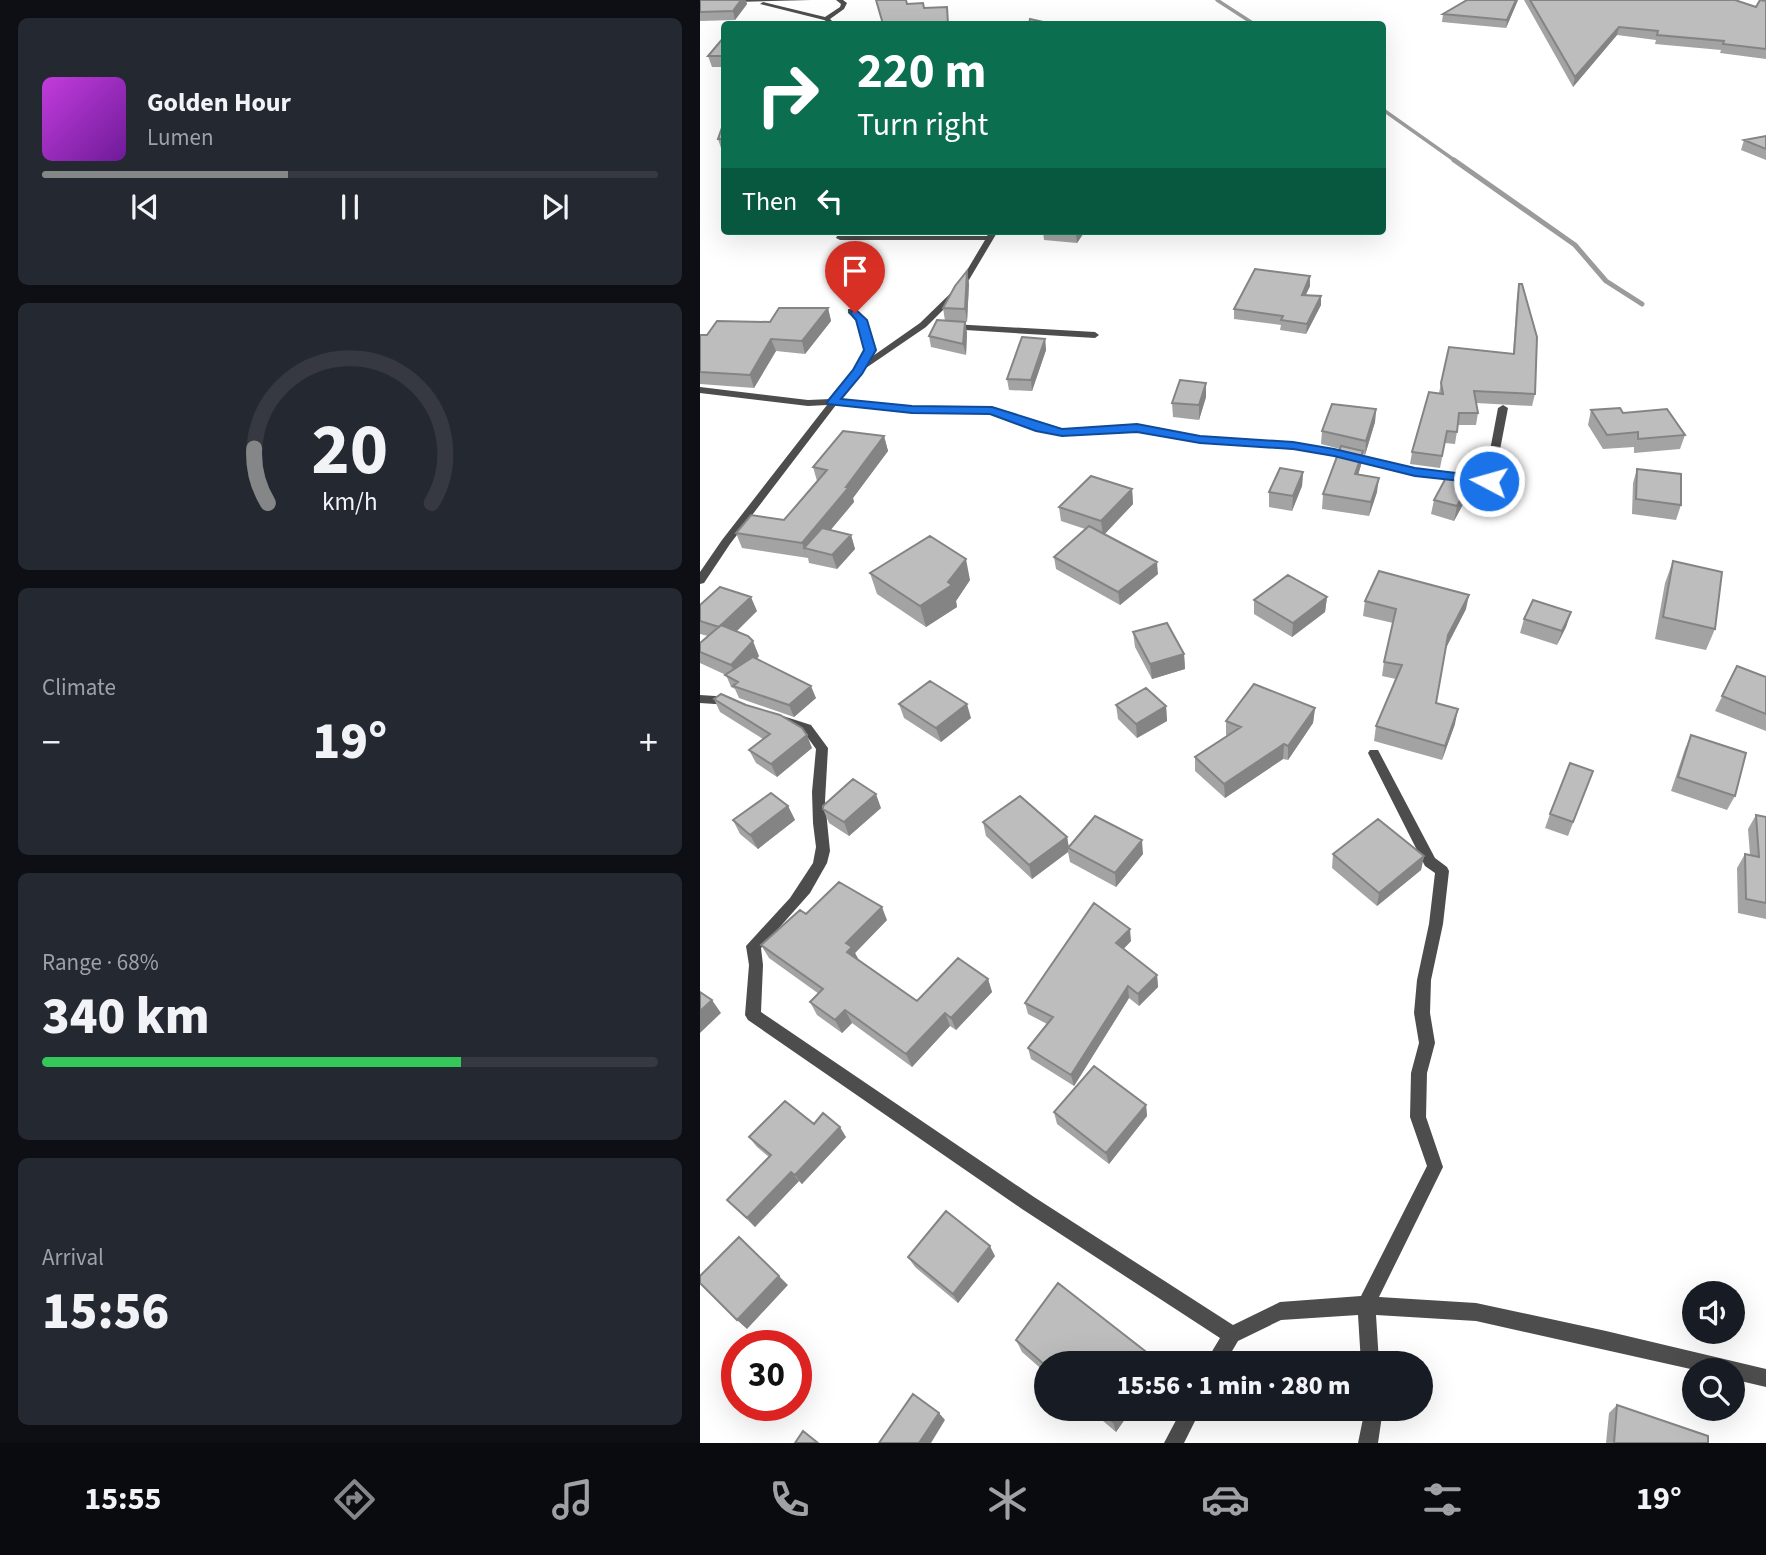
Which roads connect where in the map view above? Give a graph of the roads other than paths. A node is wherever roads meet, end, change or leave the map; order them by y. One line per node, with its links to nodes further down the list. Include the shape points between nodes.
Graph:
1 (808, 0): 4 (street)
2 (839, 0): 6 (street, via 844,3 842,8)
3 (700, 1): 4 (street)
4 (760, 1): 5 (street)
5 (822, 21)
6 (827, 21)
7 (991, 235): 8 (street); 10 (street, via 960,288)
8 (840, 238)
9 (851, 311): 14 (street, via 861,320 870,350)
10 (923, 325): 11 (street); 14 (street)
11 (935, 326)
12 (946, 326): 13 (street)
13 (1094, 334)
14 (858, 371): 16 (street)
15 (700, 390): 16 (street, via 762,400)
16 (832, 402): 17 (street, via 992,410 1062,432 1137,428 1200,439 1293,446 1415,472 1489,481); 18 (street)
17 (1503, 408)
18 (700, 580)
19 (700, 699): 20 (street, via 726,699)
20 (747, 708)
21 (770, 717): 24 (street, via 807,728 822,748 818,822 823,853 819,870 753,946 753,1015 1028,1203)
22 (1374, 753): 23 (street, via 1430,862 1442,871 1424,980 1422,1013 1427,1043 1419,1073 1418,1117 1435,1167)
23 (1366, 1305): 24 (street, via 1280,1311); 26 (street); 27 (street, via 1476,1312)
24 (1232, 1335): 25 (street)
25 (1222, 1351)
26 (1369, 1351)
27 (1766, 1378)
28 (1186, 1421): 30 (street)
29 (1372, 1421): 31 (street)
30 (1174, 1443)
31 (1368, 1443)

